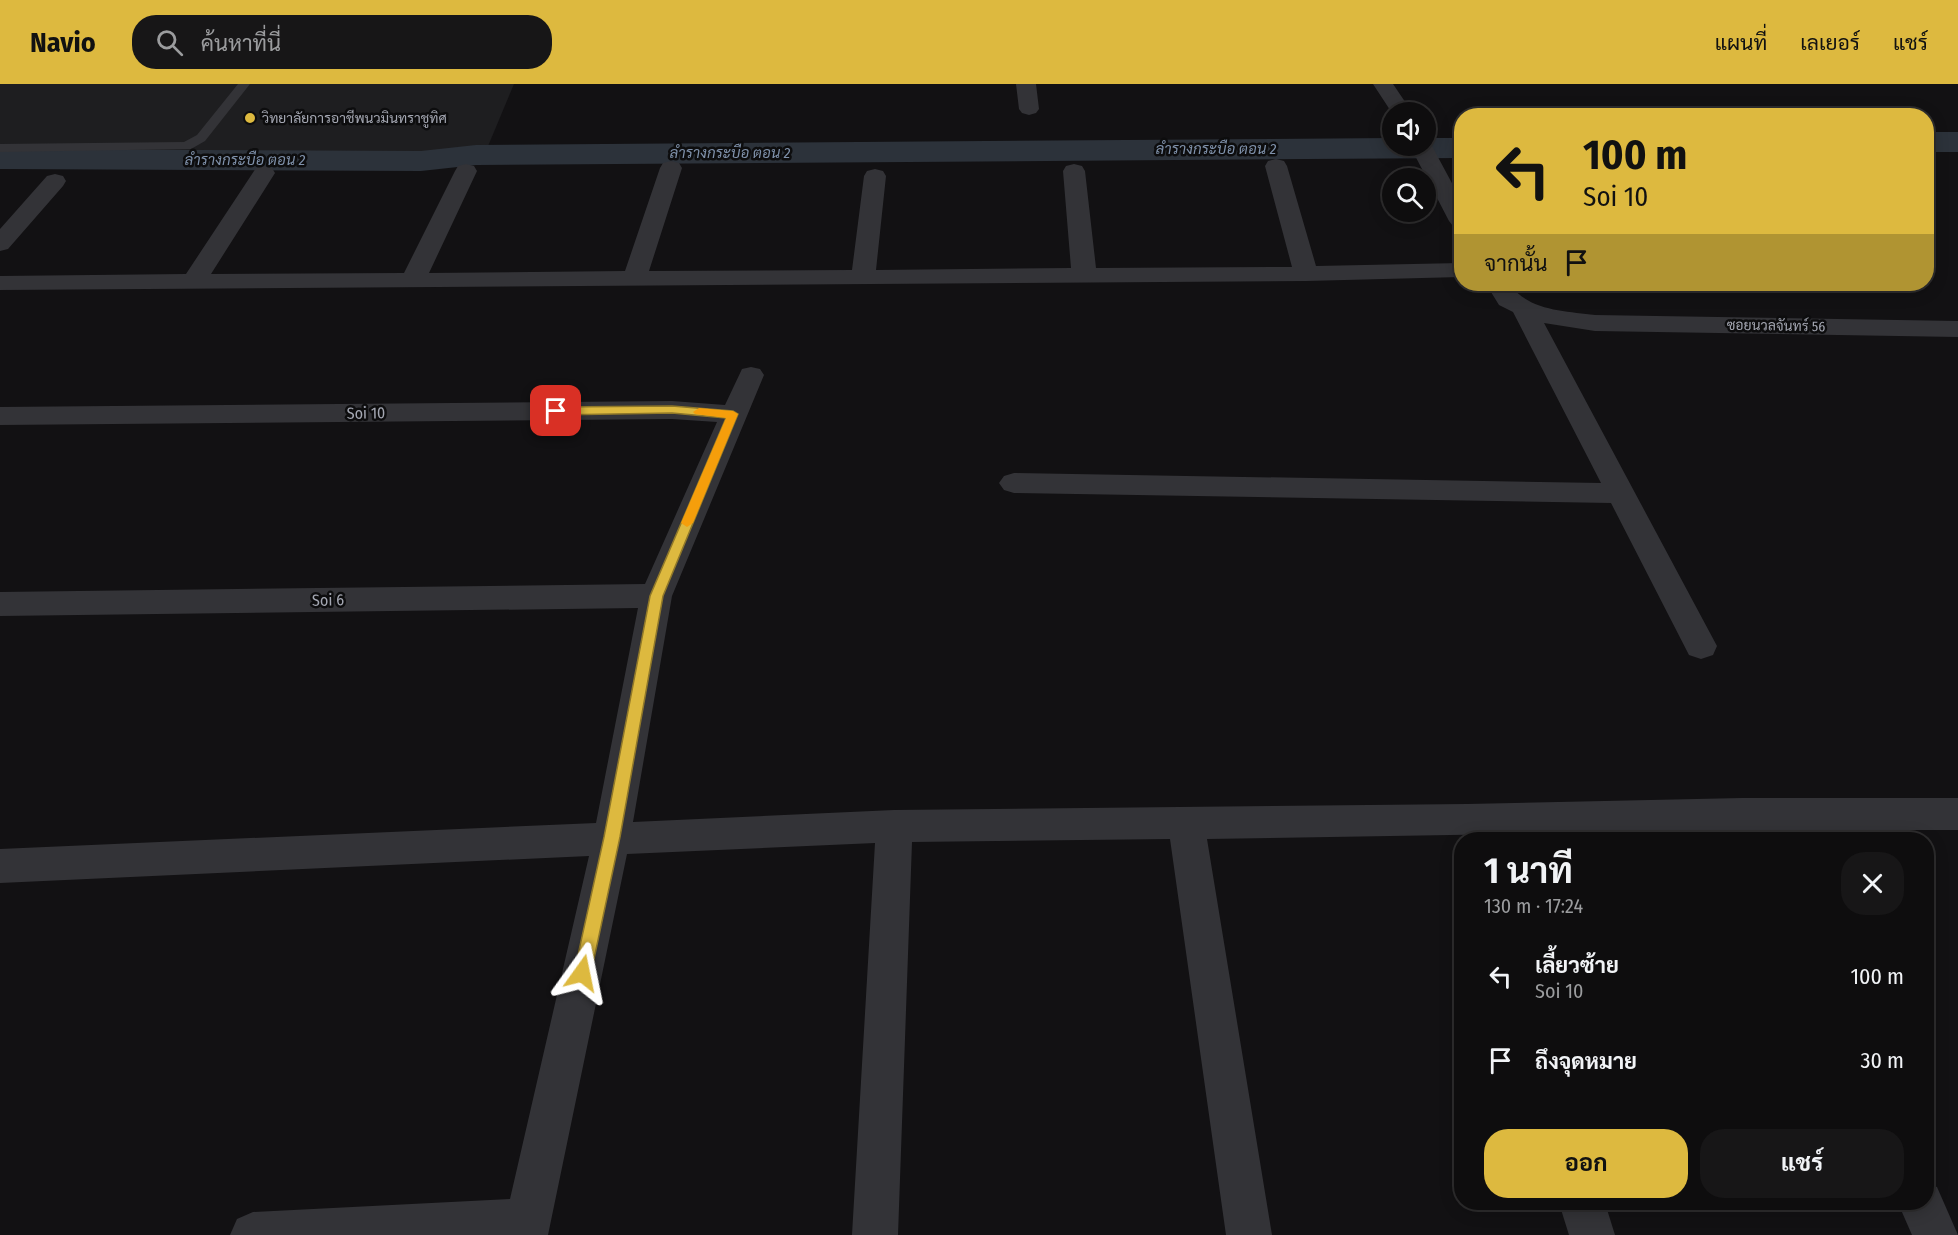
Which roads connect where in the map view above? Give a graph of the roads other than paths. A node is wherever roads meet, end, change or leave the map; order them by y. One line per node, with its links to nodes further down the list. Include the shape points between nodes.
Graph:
1 (244, 84): 6 (lane, via 201,138 187,146)
2 (1026, 84): 5 (street)
3 (1383, 84): 4 (street)
4 (1395, 102)
5 (1029, 109)
6 (0, 148)
7 (1427, 156): 15 (street)
8 (1276, 166): 19 (street)
9 (671, 168): 21 (street)
10 (466, 171): 22 (street)
11 (1074, 171): 18 (street)
12 (264, 173): 23 (street)
13 (874, 176): 20 (street)
14 (55, 181): 16 (street)
15 (1454, 208)
16 (0, 244)
17 (1454, 270): 19 (street)
18 (1084, 274): 19 (street); 20 (street)
19 (1306, 274)
20 (863, 277): 21 (street)
21 (635, 278): 22 (street)
22 (413, 280): 23 (street)
23 (194, 281): 24 (street)
24 (0, 283)
25 (1502, 291): 26 (street, via 1508,300)
26 (1523, 307): 27 (street, ซอยนวลจันทร์ 56, via 1540,315 1595,323); 32 (street)
27 (1958, 329)
28 (751, 375): 29 (street)
29 (733, 414): 30 (street, Soi 10, via 672,410); 33 (street)
30 (0, 416)
31 (1014, 483): 32 (street)
32 (1621, 493): 35 (street)
33 (656, 596): 34 (street, Soi 6); 41 (street)
34 (0, 604)
35 (1701, 646)
36 (1958, 814): 39 (street)
37 (1186, 823): 38 (street); 40 (street); 48 (street)
38 (894, 826): 41 (street); 47 (street)
39 (1748, 827): 40 (street)
40 (1470, 830)
41 (612, 837): 42 (street); 45 (street)
42 (0, 866)
43 (1584, 1210): 49 (street)
44 (1924, 1210): 50 (street)
45 (527, 1228): 46 (street)
46 (253, 1235)
47 (875, 1235)
48 (1249, 1235)
49 (1592, 1235)
50 (1935, 1235)

